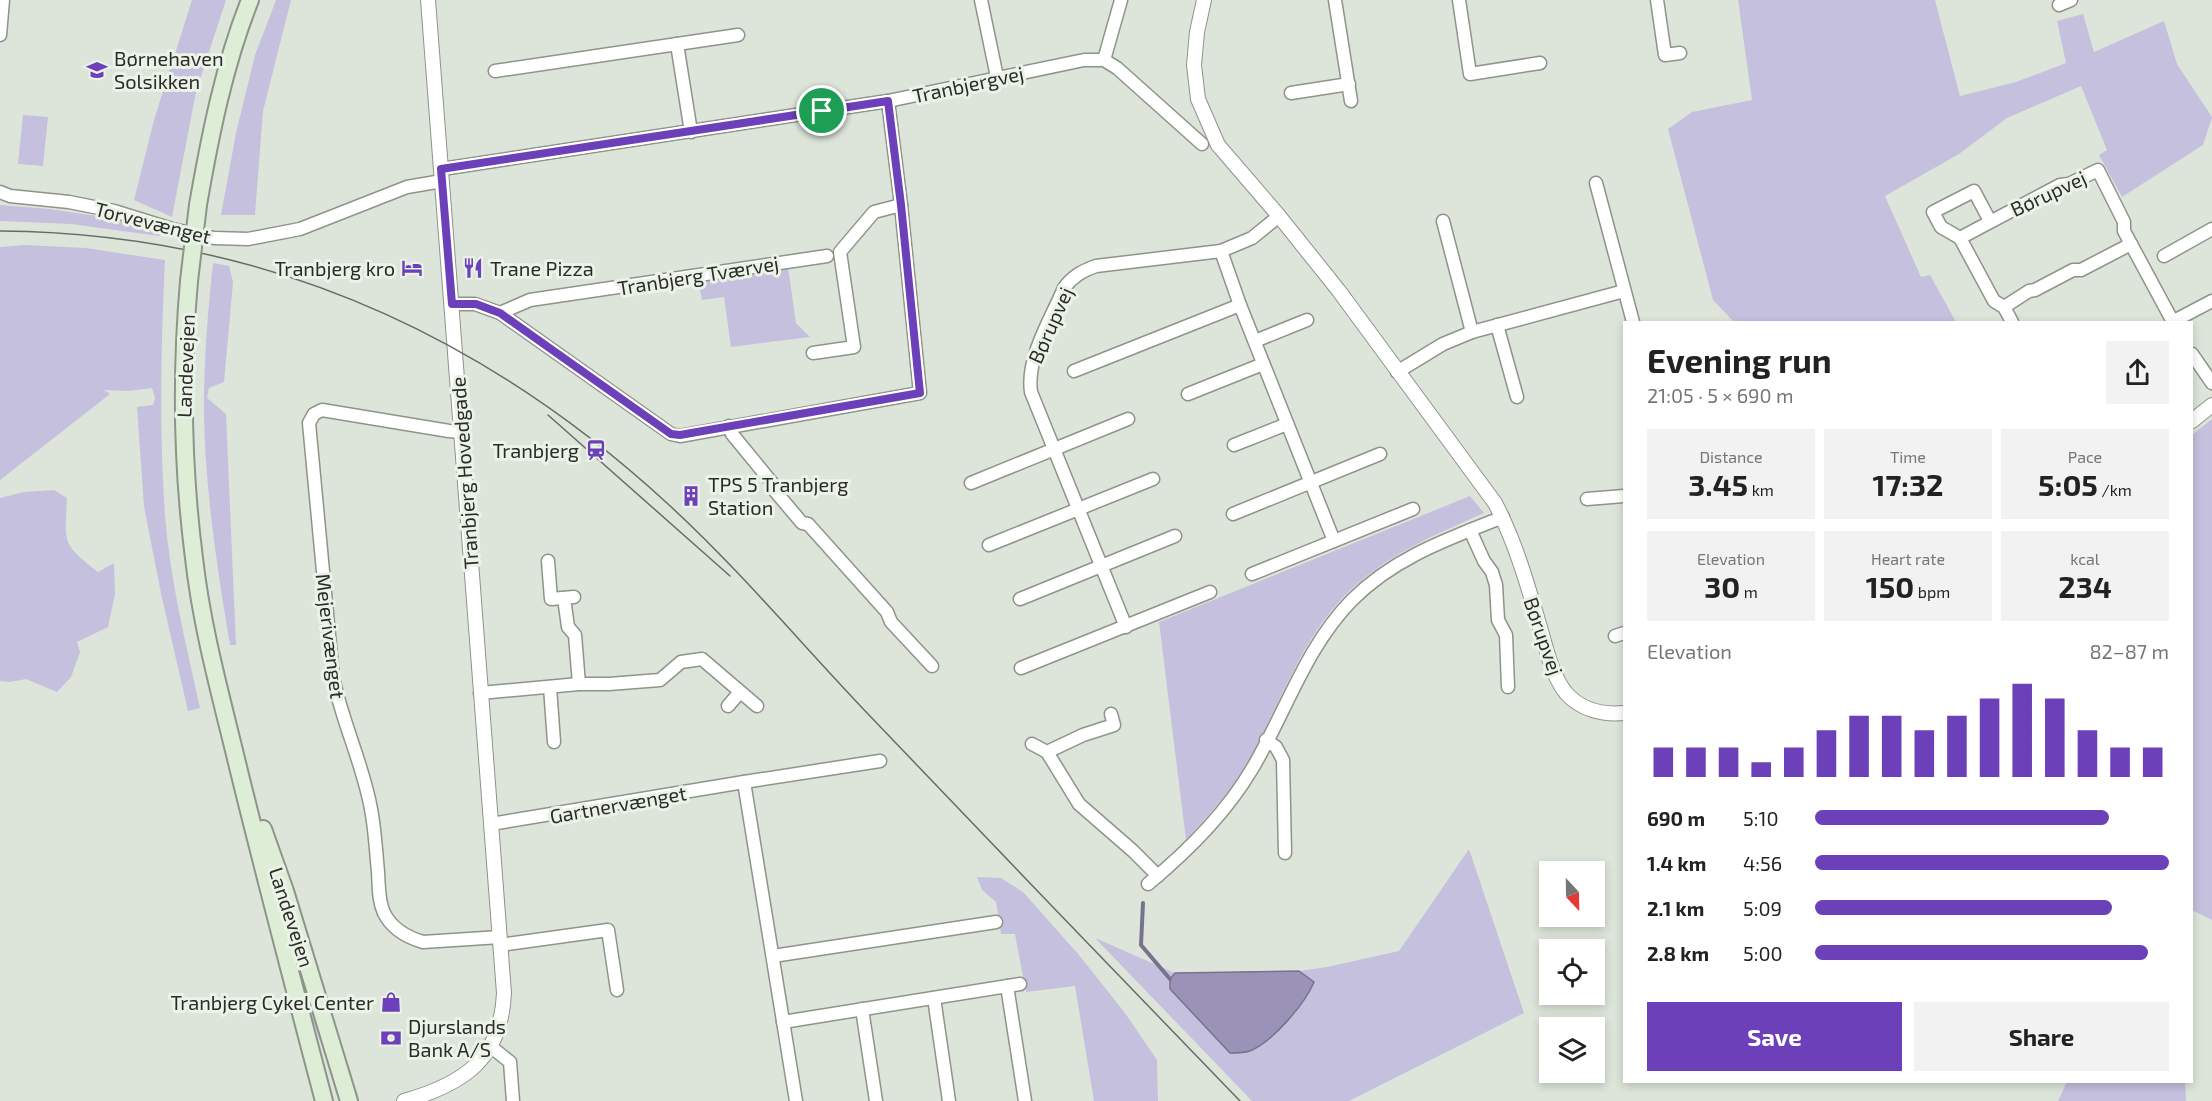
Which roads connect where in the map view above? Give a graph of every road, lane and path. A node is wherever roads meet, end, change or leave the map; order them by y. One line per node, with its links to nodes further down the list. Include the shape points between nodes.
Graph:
1 (3, 0): 10 (street)
2 (250, 0): 98 (main road, Landevejen, bridge, via 217,109 198,205 184,336 188,504 194,559)
3 (428, 0): 24 (street, Tranbjerg Hovedgade)
4 (981, 0): 17 (street)
5 (1121, 0): 14 (street)
6 (1204, 0): 28 (street, Børupvej, via 1194,65 1198,99 1218,145)
7 (1335, 0): 18 (street)
8 (1459, 0): 15 (street, via 1470,74)
9 (1657, 0): 13 (street, via 1665,55)
10 (0, 35)
11 (738, 36): 12 (street)
12 (677, 44): 16 (street); 22 (street)
13 (1680, 53)
14 (1104, 60): 17 (street, Tranbjergvej, via 1084,60); 23 (street)
15 (1540, 63)
16 (495, 71)
17 (997, 77): 20 (street, Tranbjergvej)
18 (1349, 84): 19 (street); 21 (street)
19 (1291, 93)
20 (888, 101): 22 (street, Tranbjergvej); 27 (street)
21 (1351, 101)
22 (691, 132): 24 (street, Tranbjergvej)
23 (1202, 144)
24 (442, 175): 26 (street, Torvevænget, via 300,229 248,239 214,238 114,211); 39 (street, Tranbjerg Hovedgade)
25 (1596, 183): 37 (street)
26 (0, 192)
27 (901, 205): 51 (street, via 874,212 840,252 854,347); 63 (street, via 920,393)
28 (1280, 216): 34 (street, Børupvej, via 1252,238); 55 (street, Børupvej)
29 (1443, 221): 49 (street)
30 (1990, 221): 32 (street, Børupvej); 32 (street, Børupvej, via 1974,191 1933,212 1941,227); 33 (street, Børupvej, via 2098,170)
31 (2212, 229): 36 (street)
32 (1960, 238): 41 (street, Børupvej, via 1994,301)
33 (2131, 244): 41 (street, via 2029,291); 46 (street, Børupvej)
34 (1221, 251): 40 (street); 66 (street, Børupvej, via 1096,266 1071,279 1031,364 1029,380)
35 (827, 256): 42 (street, Tranbjerg Tværvej, via 530,300)
36 (2164, 256)
37 (1624, 291): 44 (street); 48 (street)
38 (2212, 301): 47 (street, Børupvej)
39 (452, 304): 42 (street, via 476,304); 64 (street, Tranbjerg Hovedgade)
40 (1240, 305): 50 (street); 54 (street, Børupvej)
41 (2004, 307): 45 (street, Børupvej)
42 (500, 313): 63 (street, via 671,434)
43 (1307, 320): 50 (street)
44 (1633, 321)
45 (2011, 321)
46 (2172, 321)
47 (2175, 321)
48 (1497, 325): 49 (street); 58 (street)
49 (1472, 332): 55 (street, via 1443,344)
50 (1255, 341): 53 (street)
51 (813, 353)
52 (2193, 355): 56 (street)
53 (1263, 364): 57 (street); 62 (street)
54 (1074, 371)
55 (1397, 372): 76 (street, Børupvej)
56 (2212, 383)
57 (1188, 394)
58 (1517, 397)
59 (2212, 405): 61 (street)
60 (1128, 419): 66 (street)
61 (2193, 420)
62 (1287, 424): 65 (street); 69 (street)
63 (729, 426): 87 (street, via 802,523 807,524)
64 (462, 432): 93 (street, Tranbjerg Hovedgade); 108 (street, Mejerivænget, via 322,410 309,423 333,677 371,807 383,912 399,932 423,942)
65 (1234, 445)
66 (1053, 449): 70 (street); 73 (street, Børupvej)
67 (1380, 454): 69 (street)
68 (1153, 480): 73 (street)
69 (1310, 482): 75 (street); 79 (street)
70 (971, 483)
71 (1623, 496): 72 (street)
72 (1587, 499)
73 (1077, 509): 80 (street); 82 (street, Børupvej)
74 (1413, 509): 79 (street)
75 (1233, 513)
76 (1503, 517): 77 (street); 96 (street, Børupvej, via 1562,686 1587,709)
77 (1470, 530): 91 (street, Børupvej, via 1496,585 1498,620 1506,635); 99 (street, via 1415,553 1351,601 1312,652)
78 (1175, 536): 82 (street)
79 (1334, 541): 83 (street)
80 (989, 545)
81 (548, 561): 89 (street, via 551,599 569,597 568,627 574,635)
82 (1101, 566): 85 (street); 86 (street, Børupvej)
83 (1252, 574)
84 (1209, 592): 86 (street)
85 (1020, 599)
86 (1126, 627): 88 (street)
87 (932, 666)
88 (1021, 668)
89 (579, 684): 90 (street); 92 (street, via 660,680 681,662 702,659)
90 (550, 687): 93 (street); 100 (street)
91 (1508, 687)
92 (740, 692): 94 (street); 95 (street)
93 (480, 693): 105 (street, Tranbjerg Hovedgade)
94 (728, 706)
95 (757, 706)
96 (1623, 713)
97 (1112, 714): 102 (street, via 1114,725)
98 (230, 734): 115 (main road, Landevejen); 116 (main road, Landevejen, via 285,891)
99 (1266, 740): 102 (street, via 1230,803 1153,880 1133,851 1079,804); 106 (street, via 1276,747 1283,760)
100 (554, 742)
101 (1032, 744): 102 (street)
102 (1047, 752)
103 (880, 761): 104 (street, Gartnervænget)
104 (744, 782): 105 (street, Gartnervænget); 109 (street)
105 (491, 824): 108 (street, Tranbjerg Hovedgade)
106 (1285, 853)
107 (996, 922): 109 (street)
108 (500, 941): 110 (street, via 608,930); 114 (street, Tranbjerg Hovedgade, via 503,1010)
109 (772, 956): 113 (street)
110 (617, 990)
111 (934, 998): 112 (street); 121 (street); 122 (street, via 1013,985)
112 (862, 1010): 113 (street); 120 (street)
113 (783, 1022): 119 (street)
114 (490, 1046): 117 (street, Tranbjerg Hovedgade, via 459,1080); 118 (street, via 510,1062)
115 (324, 1101)
116 (349, 1101)
117 (404, 1101)
118 (513, 1101)
119 (796, 1101)
120 (876, 1101)
121 (949, 1101)
122 (1025, 1101)

